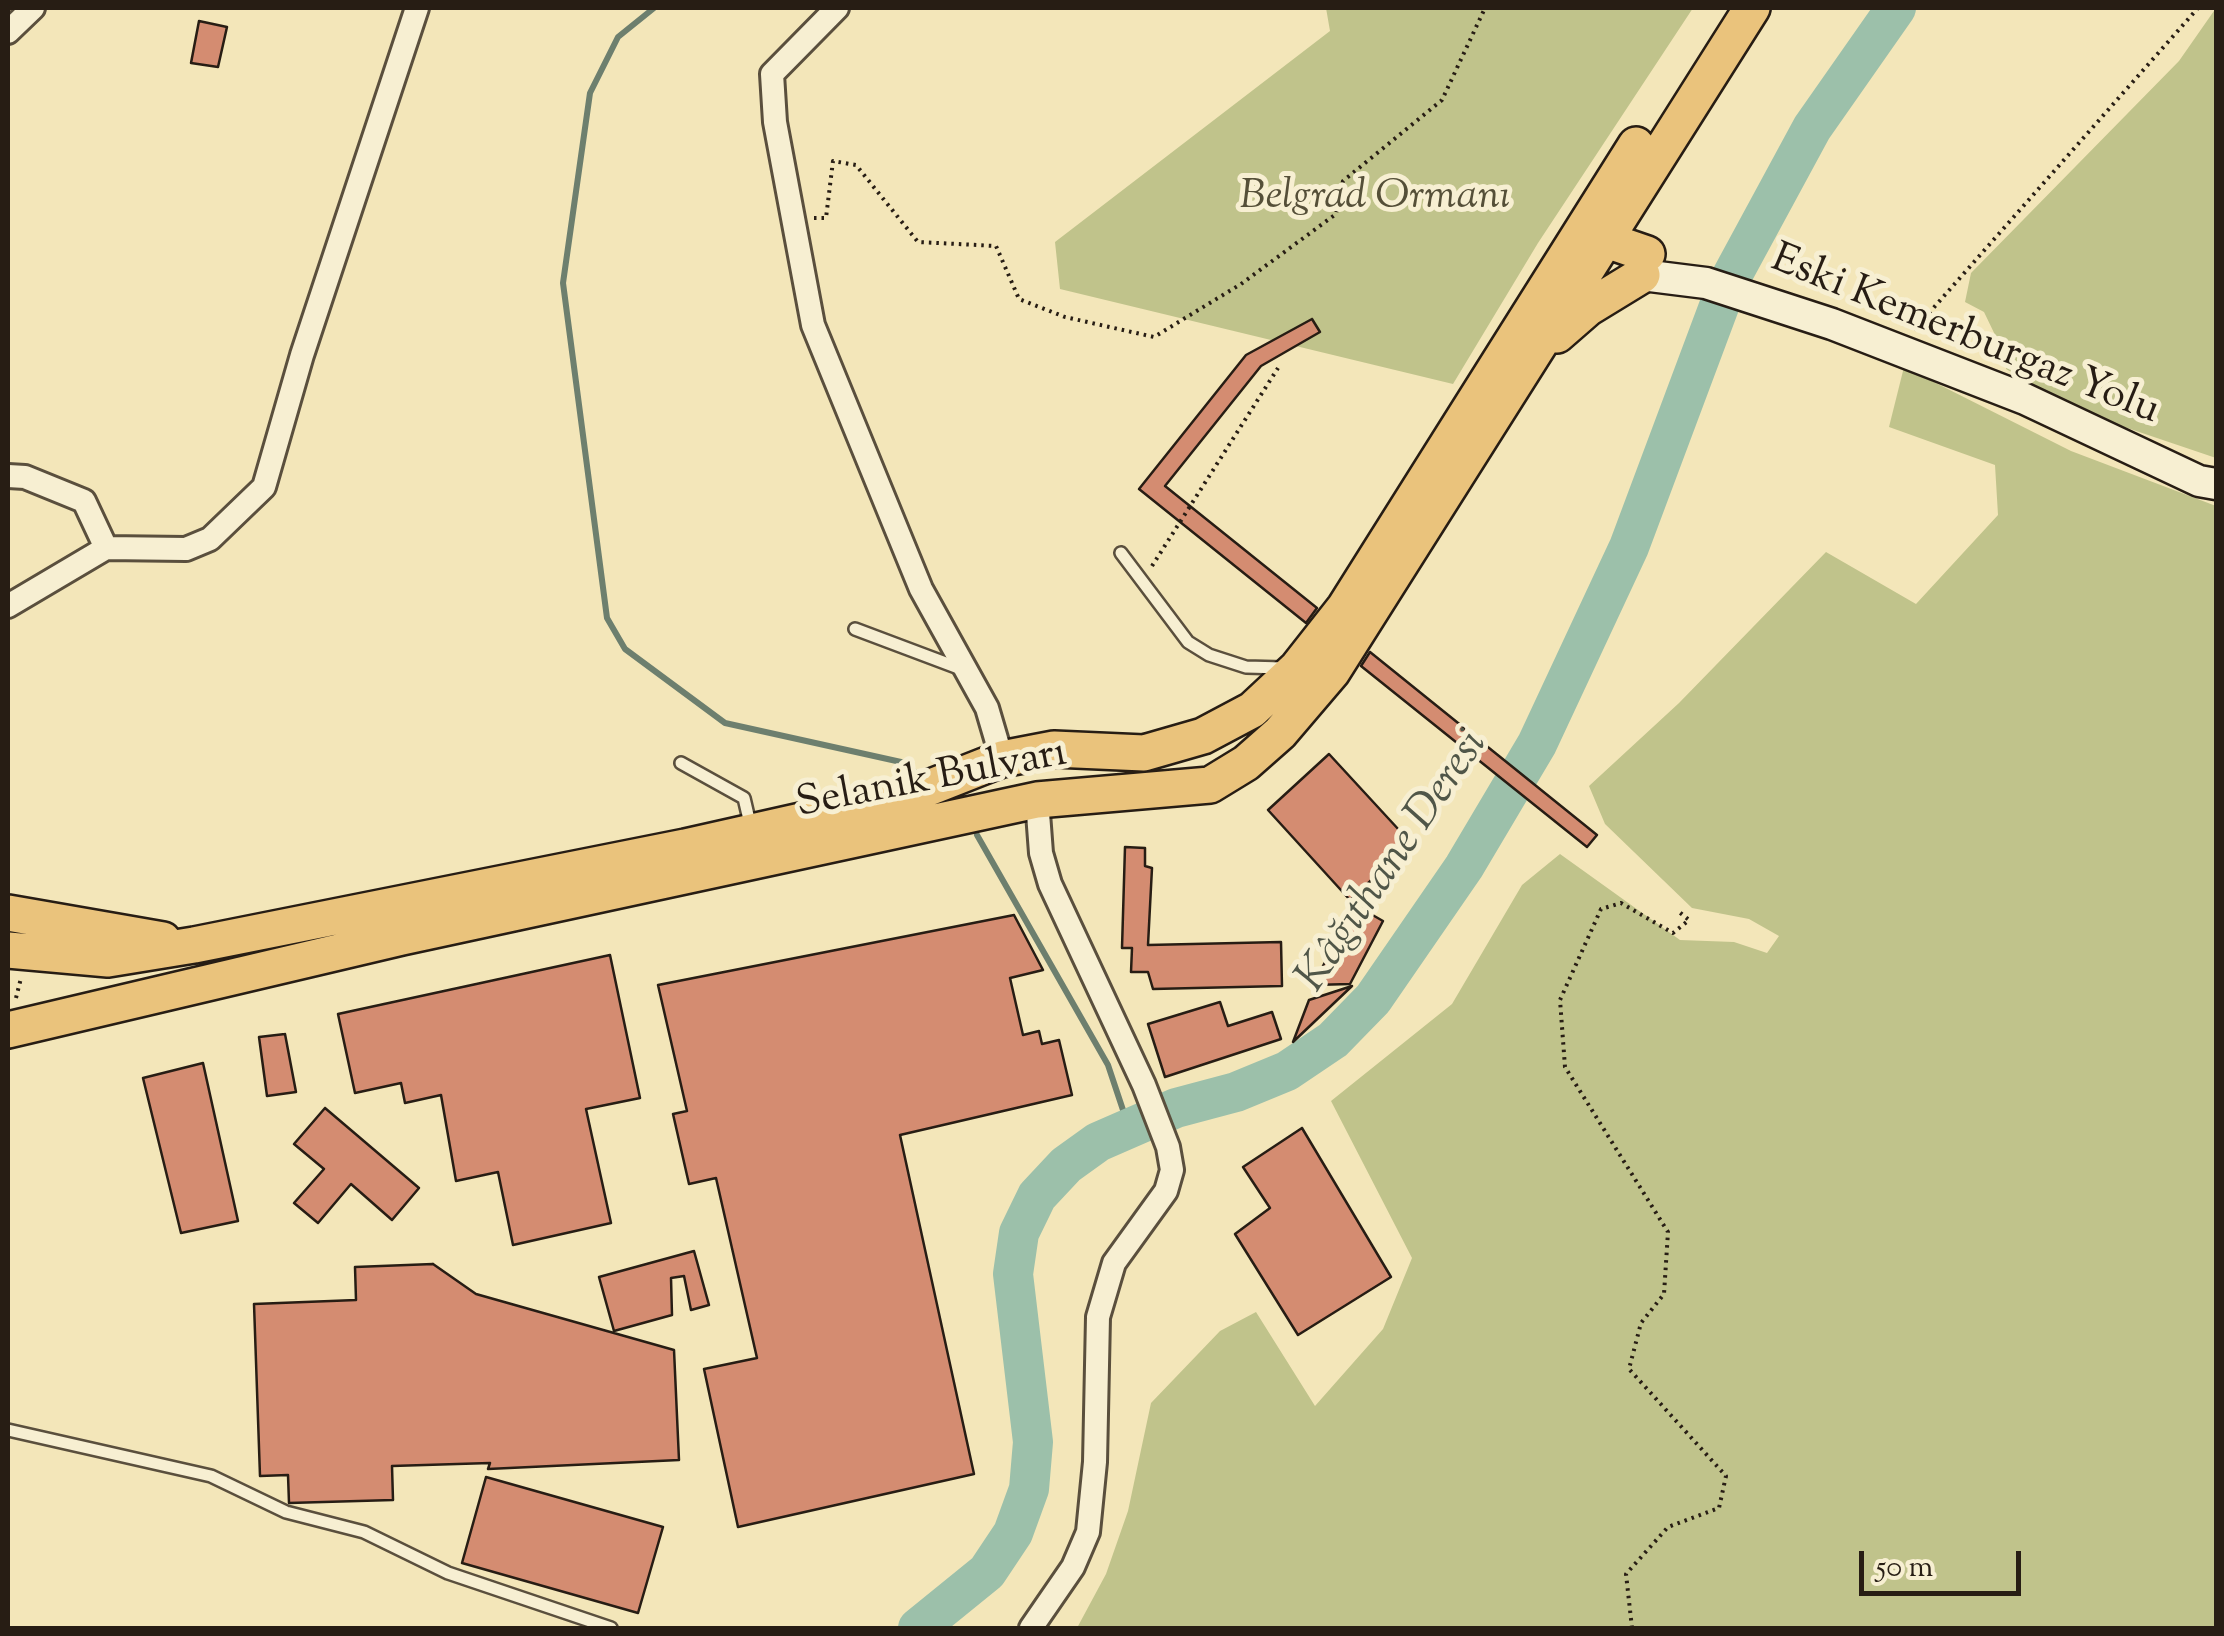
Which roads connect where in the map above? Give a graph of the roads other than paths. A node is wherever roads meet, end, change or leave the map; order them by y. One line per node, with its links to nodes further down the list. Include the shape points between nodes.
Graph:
1 (33, 8): 6 (street)
2 (416, 8): 13 (street, via 264,487 210,538 186,549)
3 (837, 8): 18 (street, via 772,74 813,325 921,589)
4 (1725, 8): 8 (main road)
5 (1752, 8): 7 (main road)
6 (8, 32)
7 (1638, 186): 8 (main road); 9 (main road)
8 (1595, 240): 9 (main road, via 1614,265); 10 (main road, Selanik Bulvarı); 17 (main road, Selanik Bulvarı)
9 (1645, 264): 10 (main road); 12 (main road, Eski Kemerburgaz Yolu, via 1899,350)
10 (1526, 364): 22 (main road, Selanik Bulvarı, via 1387,591 1280,733 1210,784)
11 (8, 476): 13 (street, via 84,502)
12 (2216, 484)
13 (106, 548): 15 (street)
14 (1121, 553): 17 (lane, via 1188,642 1209,656 1246,667)
15 (8, 606)
16 (854, 629): 18 (lane)
17 (1297, 668): 19 (main road, Selanik Bulvarı, via 1252,710 1203,736)
18 (968, 671): 20 (street, via 987,708)
19 (1144, 753): 20 (main road, Selanik Bulvarı, via 1054,749); 22 (main road, via 1083,768)
20 (997, 761): 22 (main road); 23 (main road, Selanik Bulvarı, via 903,798)
21 (680, 763): 23 (lane, via 744,798)
22 (1037, 800): 28 (main road, Selanik Bulvarı); 32 (street, via 1050,884 1144,1086 1172,1170 1166,1191 1114,1263 1098,1316 1088,1532)
23 (752, 832): 25 (main road, Selanik Bulvarı)
24 (8, 913): 26 (main road)
25 (322, 918): 26 (main road, Selanik Bulvarı); 28 (main road)
26 (194, 945): 27 (main road, Selanik Bulvarı, via 108,959)
27 (8, 950)
28 (334, 953): 29 (main road, Selanik Bulvarı)
29 (8, 1030)
30 (8, 1430): 31 (lane, via 211,1476 286,1512 364,1532 448,1573)
31 (611, 1628)
32 (1031, 1628)

